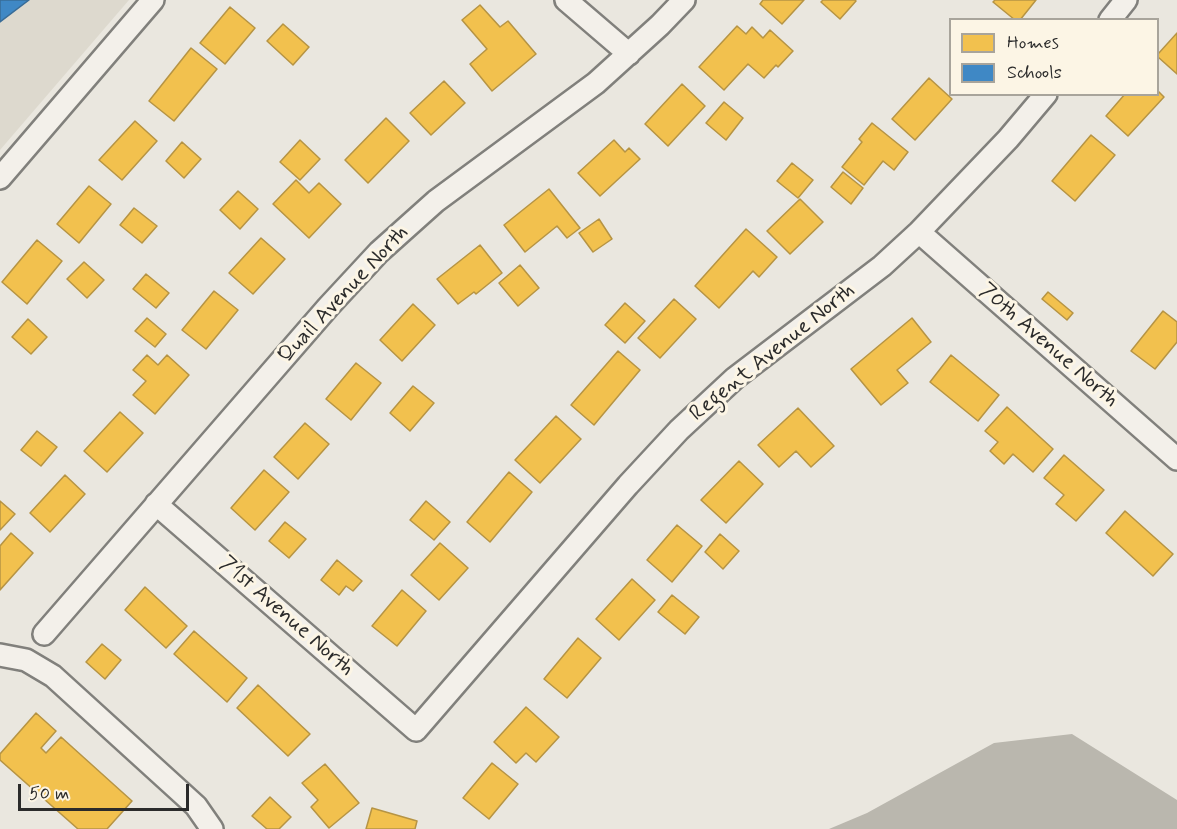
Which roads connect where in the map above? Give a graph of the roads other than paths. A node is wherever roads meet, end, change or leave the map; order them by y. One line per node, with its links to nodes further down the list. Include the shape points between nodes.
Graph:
1 (153, 0): 8 (street)
2 (566, 0): 6 (street)
3 (684, 0): 6 (street, Quail Avenue North)
4 (1126, 0): 5 (street)
5 (1112, 18)
6 (629, 54): 11 (street, Quail Avenue North, via 596,83 436,201 379,252)
7 (1044, 96): 9 (street, Regent Avenue North)
8 (0, 178)
9 (919, 232): 10 (street, 70th Avenue North); 14 (street, Regent Avenue North, via 882,266 735,378 679,430)
10 (1176, 457)
11 (156, 504): 12 (street, Quail Avenue North); 14 (street, 71st Avenue North)
12 (44, 634)
13 (0, 655): 15 (street, via 26,660 53,676 196,806)
14 (416, 730)
15 (212, 829)

